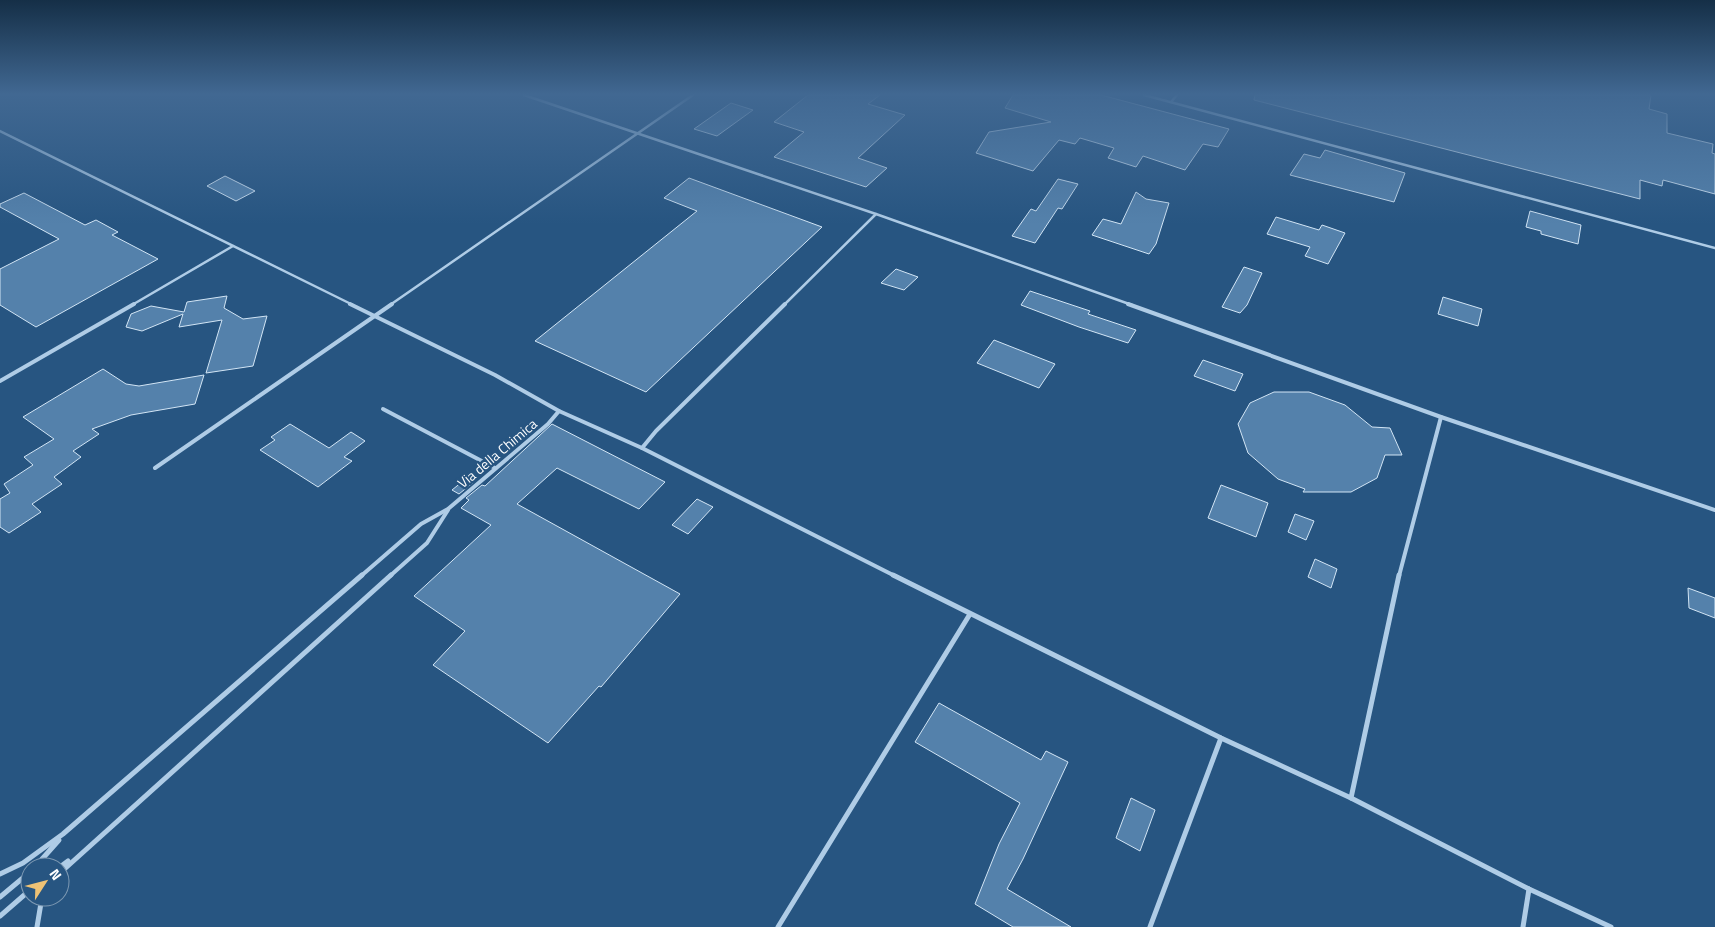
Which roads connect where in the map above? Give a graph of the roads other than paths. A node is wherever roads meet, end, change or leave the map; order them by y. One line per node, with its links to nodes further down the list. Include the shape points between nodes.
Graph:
1 (15, 138): 6 (lane)
2 (630, 138): 8 (lane)
3 (649, 138): 5 (lane)
4 (1307, 138): 7 (lane)
5 (876, 214): 12 (lane); 13 (lane)
6 (233, 246): 8 (lane); 9 (lane)
7 (1715, 248)
8 (375, 316): 11 (lane, via 495,375); 14 (lane)
9 (0, 381)
10 (383, 409): 15 (lane)
11 (559, 411): 13 (lane); 15 (lane, Via della Chimica)
12 (1441, 417): 17 (lane); 20 (lane, via 1400,572)
13 (642, 448): 18 (lane)
14 (155, 468)
15 (495, 468): 16 (lane, Via della Chimica)
16 (448, 510): 21 (lane, via 420,524); 22 (lane, via 427,543)
17 (1715, 510)
18 (970, 614): 19 (lane); 34 (lane)
19 (1222, 738): 20 (lane); 35 (lane)
20 (1351, 798): 28 (lane)
21 (63, 834): 23 (lane); 26 (lane, via 23,863)
22 (79, 854): 24 (lane); 25 (lane)
23 (43, 857)
24 (70, 860)
25 (70, 863)
26 (0, 874)
27 (20, 880): 29 (lane)
28 (1529, 889): 36 (lane); 37 (lane)
29 (0, 897)
30 (20, 899): 32 (lane)
31 (42, 907): 33 (lane)
32 (0, 916)
33 (37, 927)
34 (778, 927)
35 (1150, 927)
36 (1523, 927)
37 (1611, 927)

